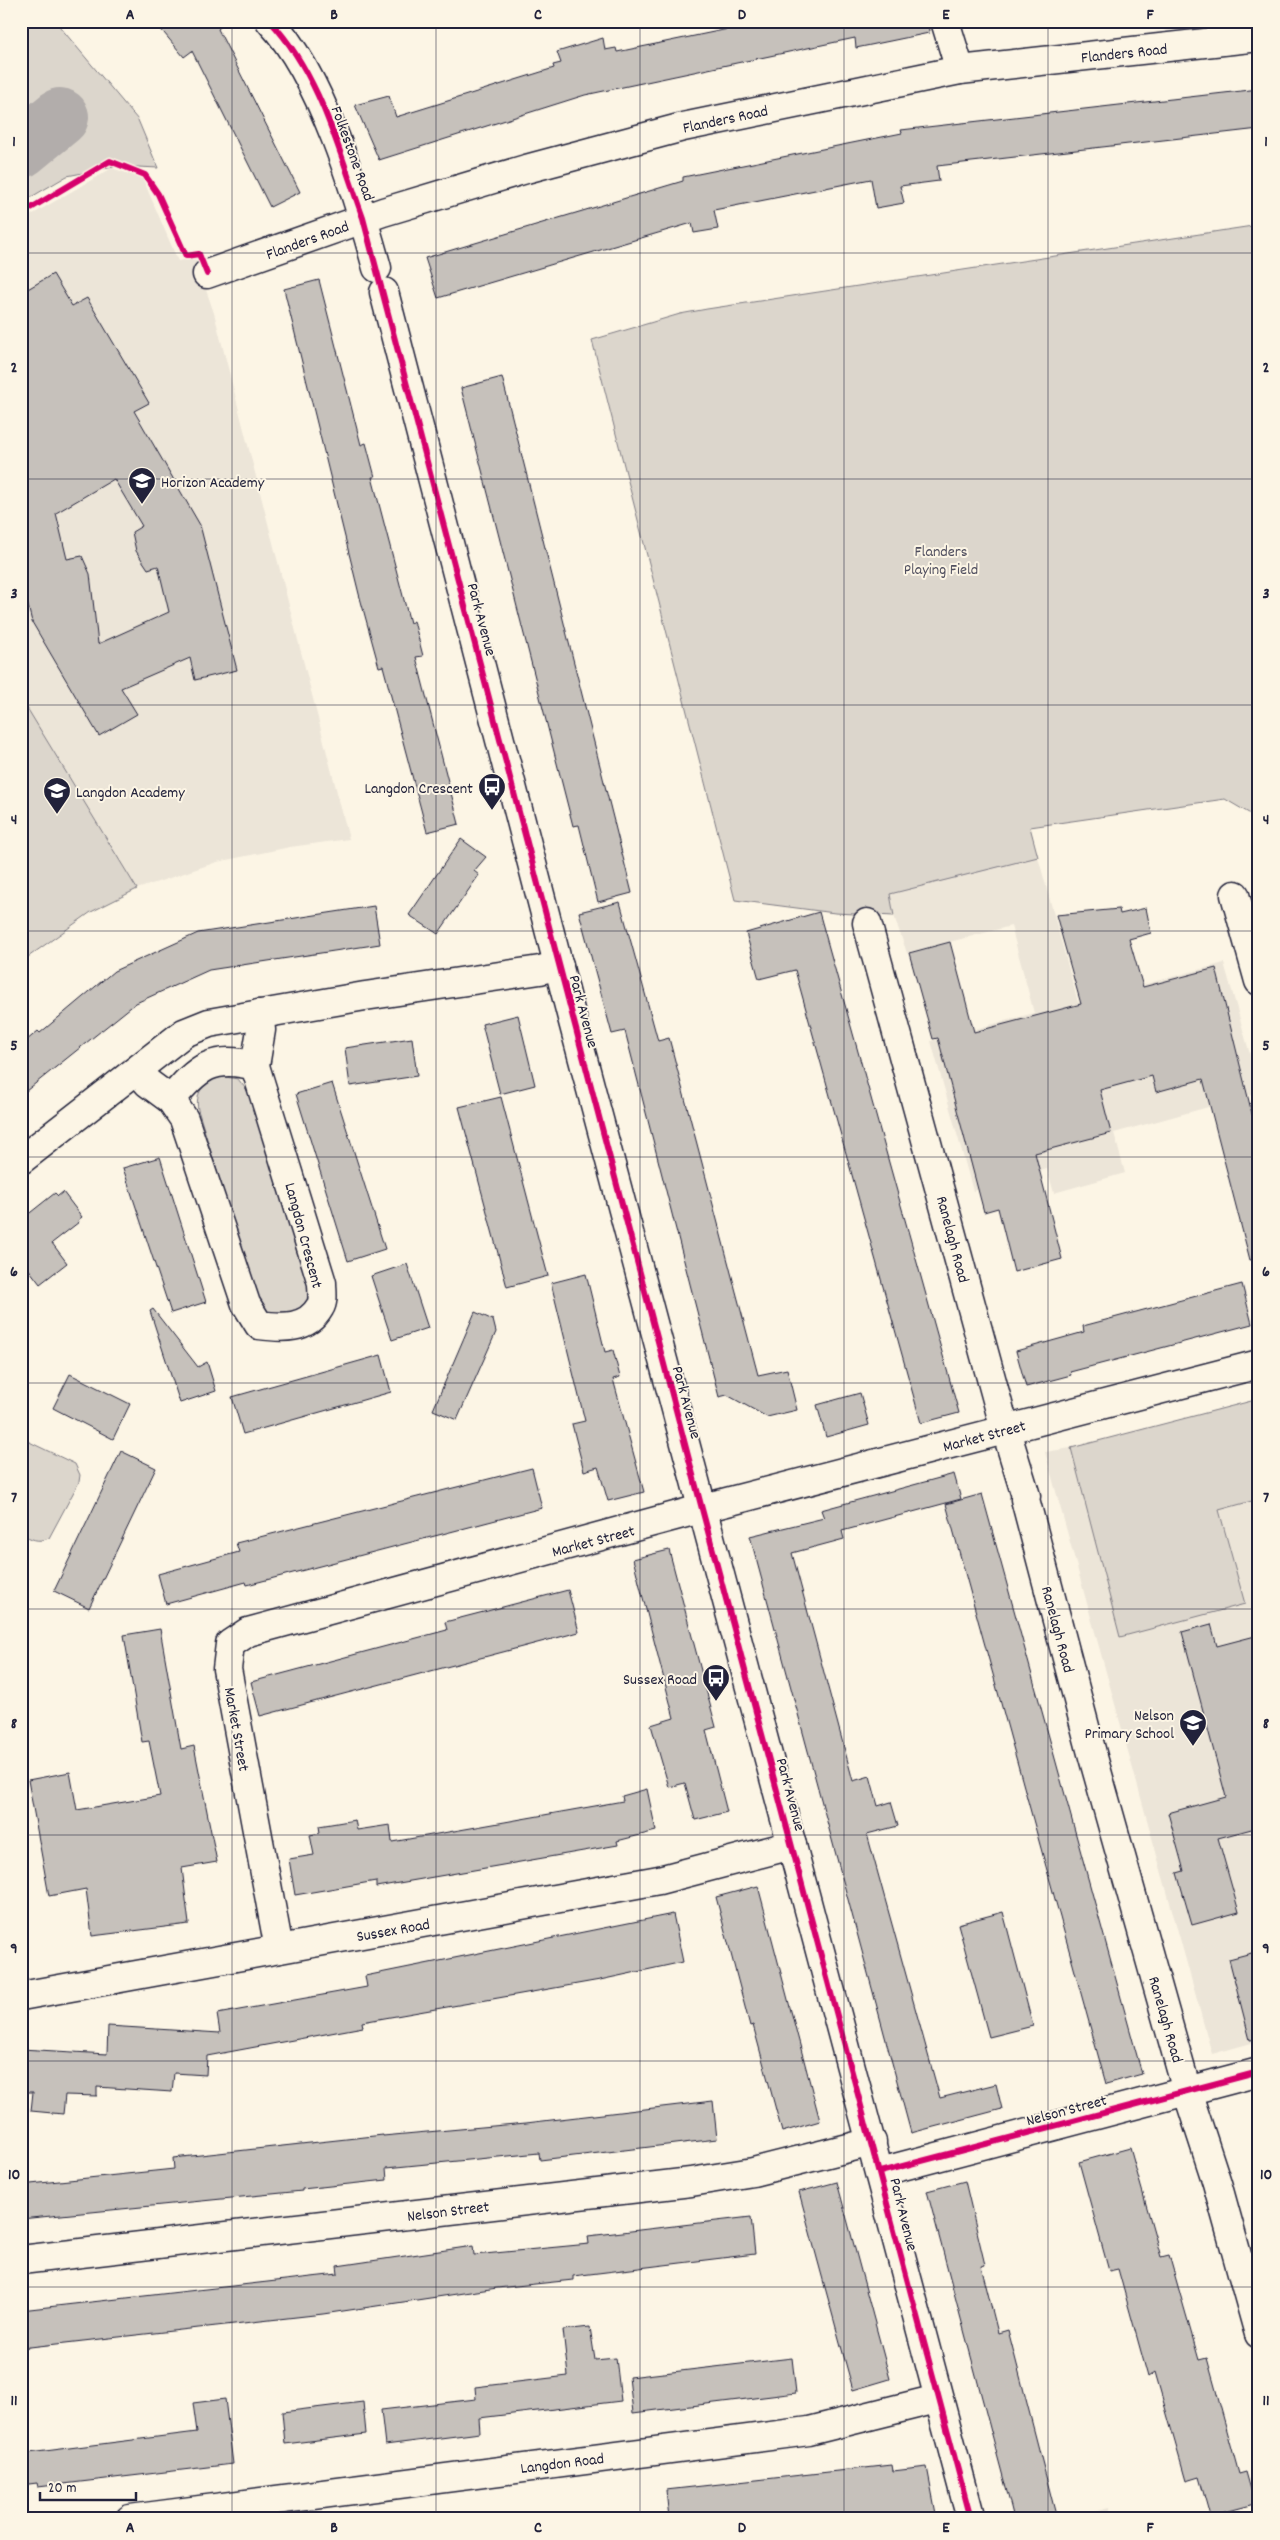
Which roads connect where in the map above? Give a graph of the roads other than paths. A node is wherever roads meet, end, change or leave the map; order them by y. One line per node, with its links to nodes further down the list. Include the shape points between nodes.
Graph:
1 (270, 21): 6 (street, Folkestone Road, via 302,65 323,108)
2 (945, 21): 5 (street)
3 (1222, 31): 4 (street, Flanders Road); 5 (street, Flanders Road)
4 (1259, 37)
5 (960, 70): 6 (street, Flanders Road, via 683,127 526,169)
6 (363, 218): 7 (street, Flanders Road); 10 (street, Park Avenue)
7 (207, 274)
8 (1234, 895): 11 (street)
9 (867, 922): 18 (street, Ranelagh Road)
10 (559, 965): 12 (street); 19 (street, Park Avenue)
11 (1259, 981)
12 (259, 1014): 13 (street, Langdon Crescent, via 261,1030); 14 (street, via 209,1023 184,1033)
13 (255, 1066): 15 (street, via 237,1061 218,1061 189,1078); 15 (street, Langdon Crescent, via 322,1283 321,1306 308,1321 285,1329 259,1325 246,1304 184,1119)
14 (138, 1071): 15 (street, Langdon Crescent); 16 (street)
15 (171, 1100)
16 (21, 1160)
17 (1259, 1364): 18 (street, Market Street)
18 (1006, 1430): 19 (street, Market Street); 24 (street, Ranelagh Road)
19 (702, 1509): 20 (street, Park Avenue); 21 (street, Market Street, via 248,1632 230,1644 227,1670)
20 (792, 1846): 21 (street, Sussex Road, via 660,1880); 25 (street, Park Avenue)
21 (279, 1950): 22 (street, Sussex Road)
22 (21, 1996)
23 (1259, 2072): 24 (street, Nelson Street)
24 (1187, 2091): 26 (street, Nelson Street); 28 (street, Ranelagh Road)
25 (872, 2142): 26 (street, Park Avenue); 27 (street, Nelson Street, via 753,2172 691,2182)
26 (880, 2172): 29 (street, Park Avenue)
27 (21, 2260)
28 (1259, 2334)
29 (937, 2399): 30 (street, Langdon Road, via 809,2431); 32 (street, Park Avenue)
30 (184, 2515): 31 (street, Langdon Road)
31 (130, 2519)
32 (971, 2519)

